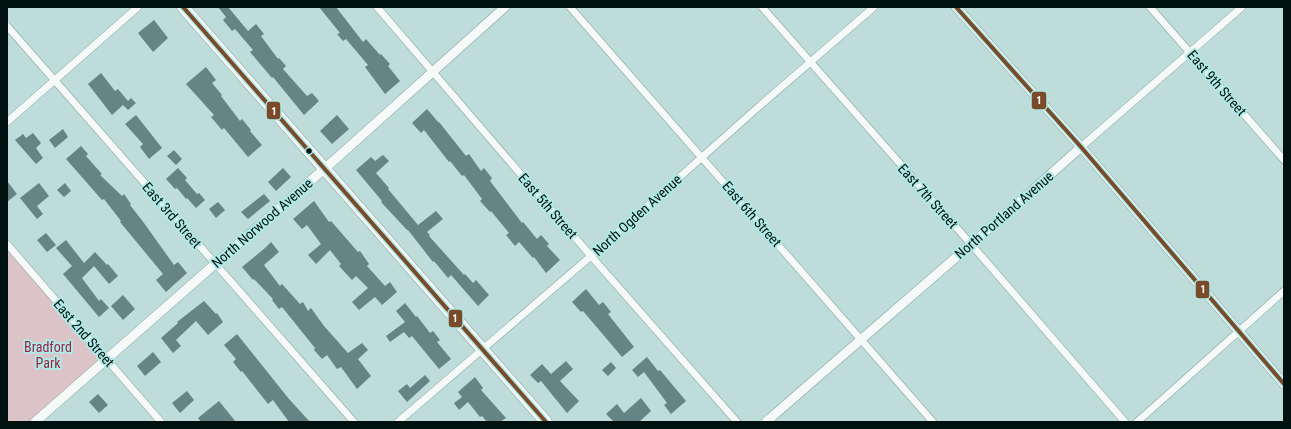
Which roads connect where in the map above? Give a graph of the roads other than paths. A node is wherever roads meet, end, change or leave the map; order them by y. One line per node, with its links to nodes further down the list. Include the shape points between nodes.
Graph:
1 (138, 7): 15 (street)
2 (183, 7): 20 (main road)
3 (377, 7): 14 (street, East 5th Street)
4 (505, 7): 14 (street, North Norwood Avenue)
5 (570, 7): 18 (street, East 6th Street)
6 (762, 7): 13 (street, East 7th Street)
7 (874, 7): 13 (street, North Ogden Avenue)
8 (956, 7): 17 (street)
9 (1150, 7): 12 (street, East 9th Street)
10 (1242, 7): 12 (street, North Portland Avenue)
11 (7, 26): 15 (street, East 3rd Street)
12 (1190, 52): 17 (street, North Portland Avenue); 19 (street, East 9th Street)
13 (810, 62): 18 (street, North Ogden Avenue); 22 (street, East 7th Street)
14 (433, 72): 20 (street, North Norwood Avenue); 23 (street, East 5th Street)
15 (55, 81): 16 (street); 24 (street, East 3rd Street)
16 (7, 122)
17 (1081, 147): 22 (street, North Portland Avenue); 26 (street)
18 (702, 157): 23 (street, North Ogden Avenue); 27 (street, East 6th Street)
19 (1284, 160)
20 (325, 169): 24 (street, North Norwood Avenue); 28 (main road)
21 (7, 244): 29 (street, East 2nd Street)
22 (970, 244): 27 (street, North Portland Avenue); 39 (street, East 7th Street)
23 (591, 256): 28 (street, North Ogden Avenue); 36 (street, East 5th Street)
24 (215, 264): 29 (street, North Norwood Avenue); 33 (street, East 3rd Street)
25 (1284, 290): 26 (street)
26 (1238, 331): 30 (street); 40 (street)
27 (861, 338): 37 (street, North Portland Avenue); 38 (street, East 6th Street)
28 (483, 349): 34 (street, North Ogden Avenue); 35 (main road)
29 (106, 359): 31 (street, North Norwood Avenue); 32 (street, East 2nd Street)
30 (1284, 384)
31 (35, 422)
32 (161, 422)
33 (354, 422)
34 (398, 422)
35 (546, 422)
36 (737, 422)
37 (766, 422)
38 (933, 422)
39 (1126, 422)
40 (1137, 422)

